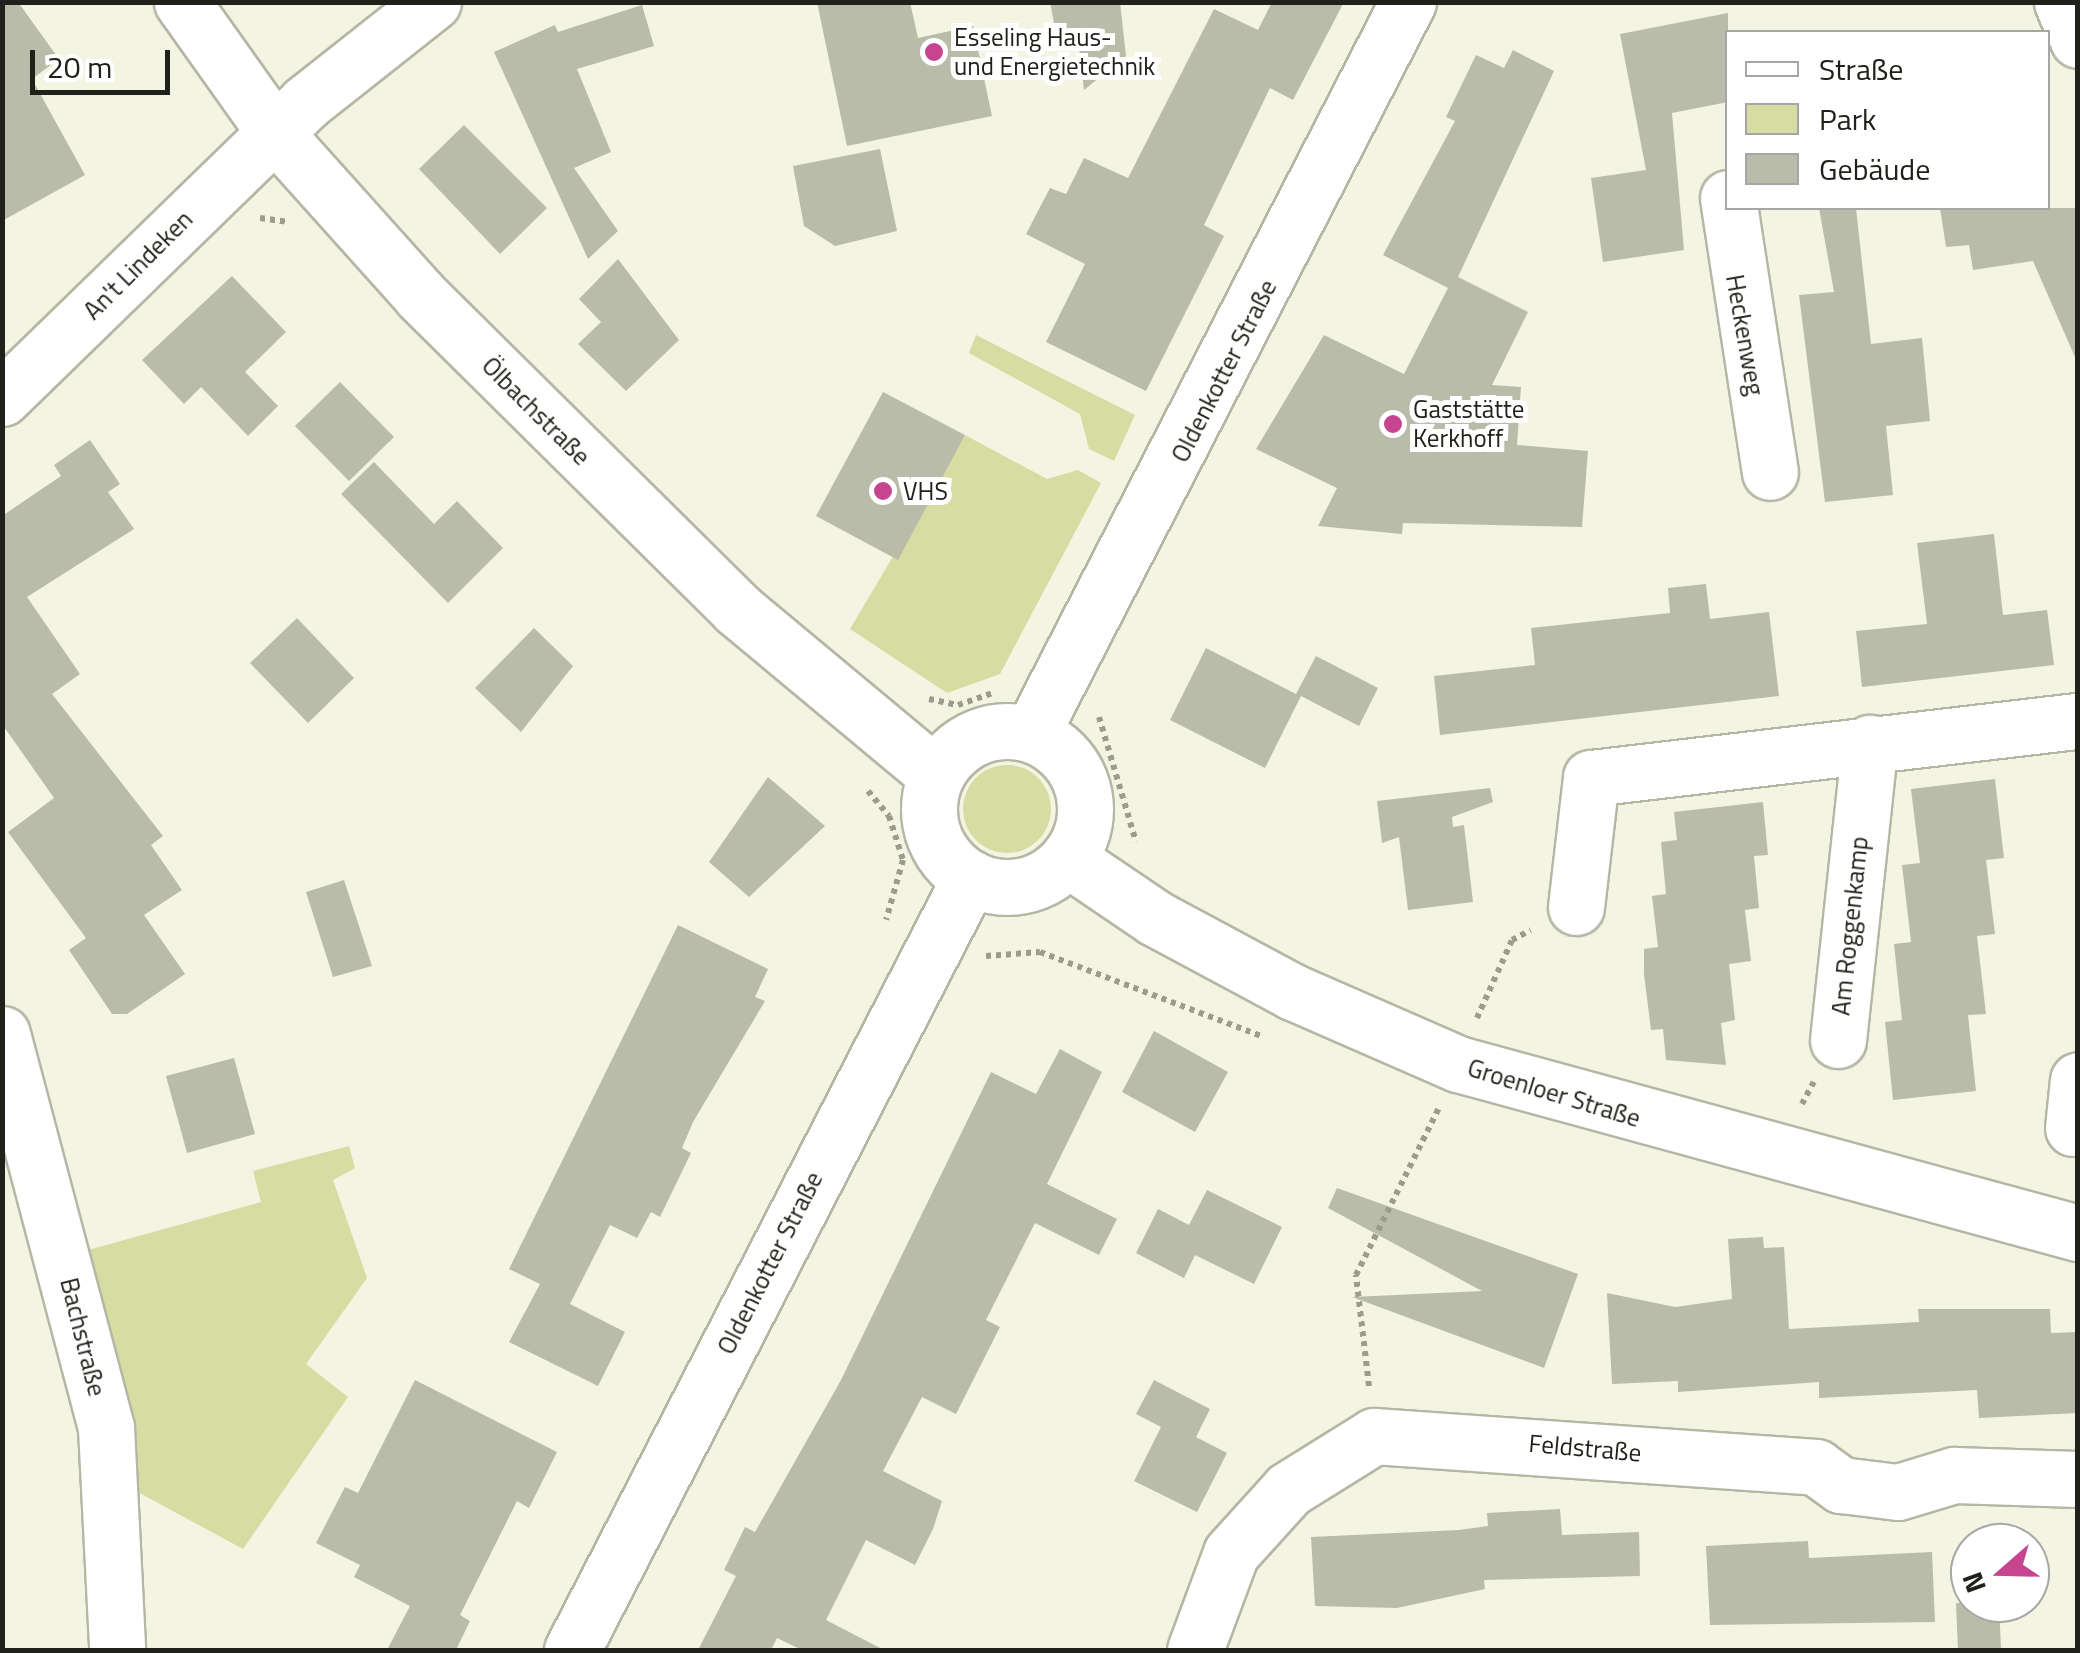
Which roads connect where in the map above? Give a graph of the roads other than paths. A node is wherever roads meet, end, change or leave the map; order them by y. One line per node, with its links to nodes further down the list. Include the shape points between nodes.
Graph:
1 (182, 2): 8 (street, Ölbachstraße)
2 (434, 2): 8 (street, An't Lindeken)
3 (1408, 2): 13 (street, Oldenkotter Straße)
4 (2062, 2): 5 (street)
5 (2078, 40)
6 (2078, 50): 7 (street)
7 (2050, 58)
8 (275, 133): 10 (street, An't Lindeken); 15 (street, Ölbachstraße, via 648,524)
9 (1730, 210): 11 (street, Heckenweg)
10 (2, 398)
11 (1770, 472)
12 (2078, 720): 14 (street)
13 (1032, 734): 15 (street, via 986,733); 16 (street, via 1063,755 1082,787 1086,812)
14 (1870, 743): 18 (street, via 1591,778); 20 (street, Am Roggenkamp)
15 (936, 775): 17 (street, via 934,834)
16 (1068, 858): 17 (street, via 1023,886); 21 (street, Groenloer Straße, via 1241,964 1458,1064)
17 (970, 878): 24 (street, Oldenkotter Straße)
18 (1576, 907)
19 (2, 1034): 23 (street, Bachstraße, via 106,1428)
20 (1838, 1040)
21 (2078, 1233)
22 (2078, 1480): 25 (street, Feldstraße, via 1954,1475 1898,1492 1841,1486 1816,1467 1374,1436 1289,1489 1230,1553)
23 (117, 1647)
24 (572, 1650)
25 (1195, 1650)

